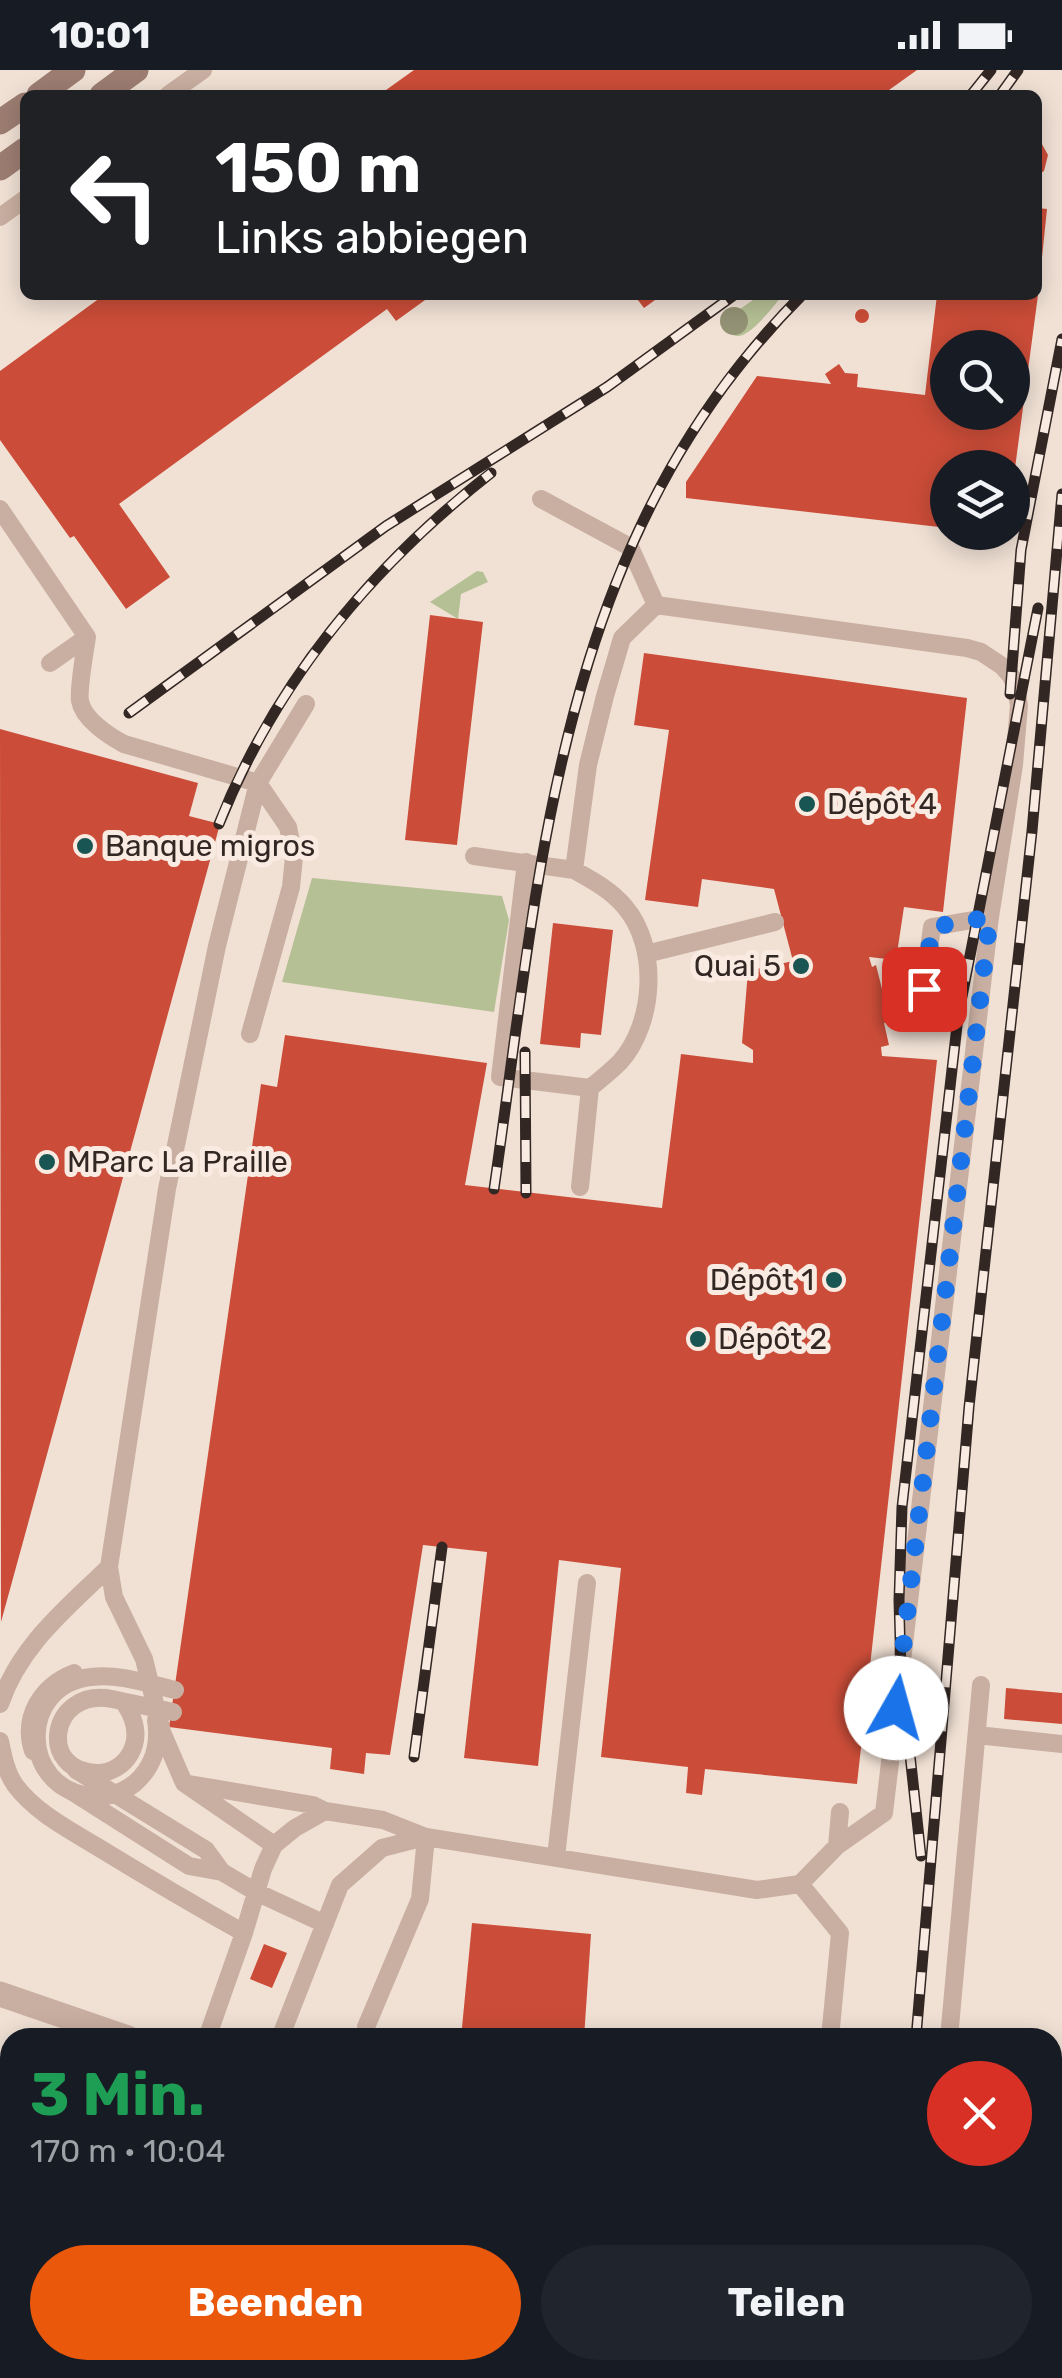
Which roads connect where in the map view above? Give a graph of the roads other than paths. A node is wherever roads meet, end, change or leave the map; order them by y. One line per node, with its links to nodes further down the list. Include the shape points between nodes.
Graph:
1 (74, 70): 4 (main road)
2 (136, 70): 5 (main road)
3 (203, 70): 6 (lane)
4 (44, 83)
5 (109, 90)
6 (175, 90)
7 (541, 498): 9 (lane, via 630,547)
8 (0, 510): 10 (lane)
9 (656, 605): 16 (lane, via 622,638 604,696); 17 (lane, via 967,648 1002,666 1019,705)
10 (87, 637): 11 (lane); 13 (lane, via 80,702 108,736)
11 (50, 663)
12 (306, 704): 13 (lane)
13 (258, 783): 21 (lane, via 288,827 294,856); 24 (lane, via 167,1188)
14 (474, 856): 15 (lane)
15 (526, 862): 16 (lane); 22 (lane, via 500,1077)
16 (574, 870): 19 (lane, via 626,908)
17 (990, 917): 20 (lane, via 932,927); 38 (lane, via 884,1813)
18 (775, 922): 19 (lane)
19 (646, 954): 22 (lane, via 641,1024 621,1061)
20 (919, 1020)
21 (250, 1034)
22 (590, 1088): 23 (lane)
23 (580, 1187)
24 (109, 1566): 28 (lane, via 32,1642); 33 (lane, via 114,1597 144,1659 162,1732)
25 (587, 1584): 39 (lane)
26 (981, 1685): 30 (lane)
27 (175, 1690): 40 (lane, bridge, via 126,1680 110,1676 94,1676 66,1684 42,1708 36,1747 48,1773 72,1792 113,1795 147,1770 158,1744 150,1705 138,1688 120,1678 93,1670 52,1684 31,1717 32,1751 50,1777 72,1793 189,1866)
28 (0, 1704)
29 (172, 1712): 40 (lane, bridge, via 123,1701 106,1698 92,1697 71,1706 60,1723 58,1742 60,1753 68,1764 78,1770 106,1773 123,1763 134,1745 135,1723 124,1704 111,1697 98,1694 76,1700 59,1719 56,1728 57,1742 61,1754 68,1764 88,1778 206,1850)
30 (977, 1734): 32 (lane); 51 (lane)
31 (0, 1741): 44 (lane, via 12,1782 28,1799)
32 (1062, 1744)
33 (184, 1783): 34 (lane); 37 (lane)
34 (325, 1810): 36 (lane); 37 (lane)
35 (840, 1812): 38 (lane)
36 (426, 1836): 39 (lane); 43 (lane, via 382,1848 368,1860 340,1885); 49 (lane, via 420,1899)
37 (274, 1845): 42 (lane)
38 (836, 1846): 41 (lane)
39 (556, 1857): 41 (lane, via 758,1890)
40 (222, 1872): 42 (lane)
41 (800, 1884): 50 (lane, via 840,1933)
42 (256, 1892): 43 (lane); 44 (lane)
43 (325, 1924): 48 (lane)
44 (244, 1933): 47 (lane)
45 (0, 1994): 46 (street)
46 (99, 2028)
47 (211, 2028)
48 (284, 2028)
49 (366, 2028)
50 (831, 2028)
51 (950, 2028)

